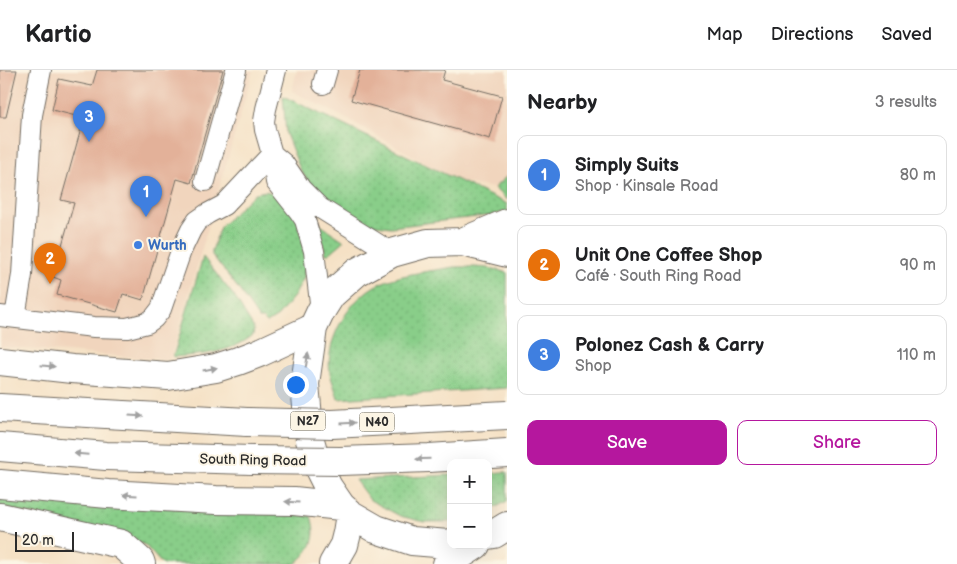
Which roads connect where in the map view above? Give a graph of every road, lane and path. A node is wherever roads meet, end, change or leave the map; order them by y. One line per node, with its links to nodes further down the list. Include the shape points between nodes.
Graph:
1 (41, 70): 10 (street, via 32,115 22,275)
2 (236, 70): 5 (street)
3 (276, 70): 4 (street, via 264,121)
4 (272, 154): 8 (street, via 320,208); 10 (street, via 224,205 197,221 181,251 161,310 147,323 94,328); 11 (street, via 276,182 299,210 314,251)
5 (205, 181)
6 (507, 223): 7 (highway, N27)
7 (462, 242): 8 (highway, N27, via 428,243); 9 (highway, N27)
8 (392, 253): 11 (highway, N27, via 357,272 331,295)
9 (507, 253)
10 (7, 317)
11 (317, 320): 12 (highway, one-way to 11, via 168,376 238,361 259,353); 18 (highway, N27, one-way to 11, via 328,486 310,440 304,384)
12 (0, 362)
13 (0, 408): 14 (highway, N40, one-way to 14, bridge, via 332,424)
14 (507, 415)
15 (0, 447): 16 (highway, South Ring Road, one-way to 15, bridge, via 340,461 252,460 106,456)
16 (507, 454)
17 (0, 484): 18 (highway, one-way to 17, via 294,501 108,494)
18 (346, 510): 20 (highway, N27, via 376,529 412,541); 23 (highway, via 347,533)
19 (0, 517): 22 (highway, via 121,544)
20 (447, 543)
21 (470, 549): 24 (highway)
22 (141, 564)
23 (333, 564)
24 (446, 564)

